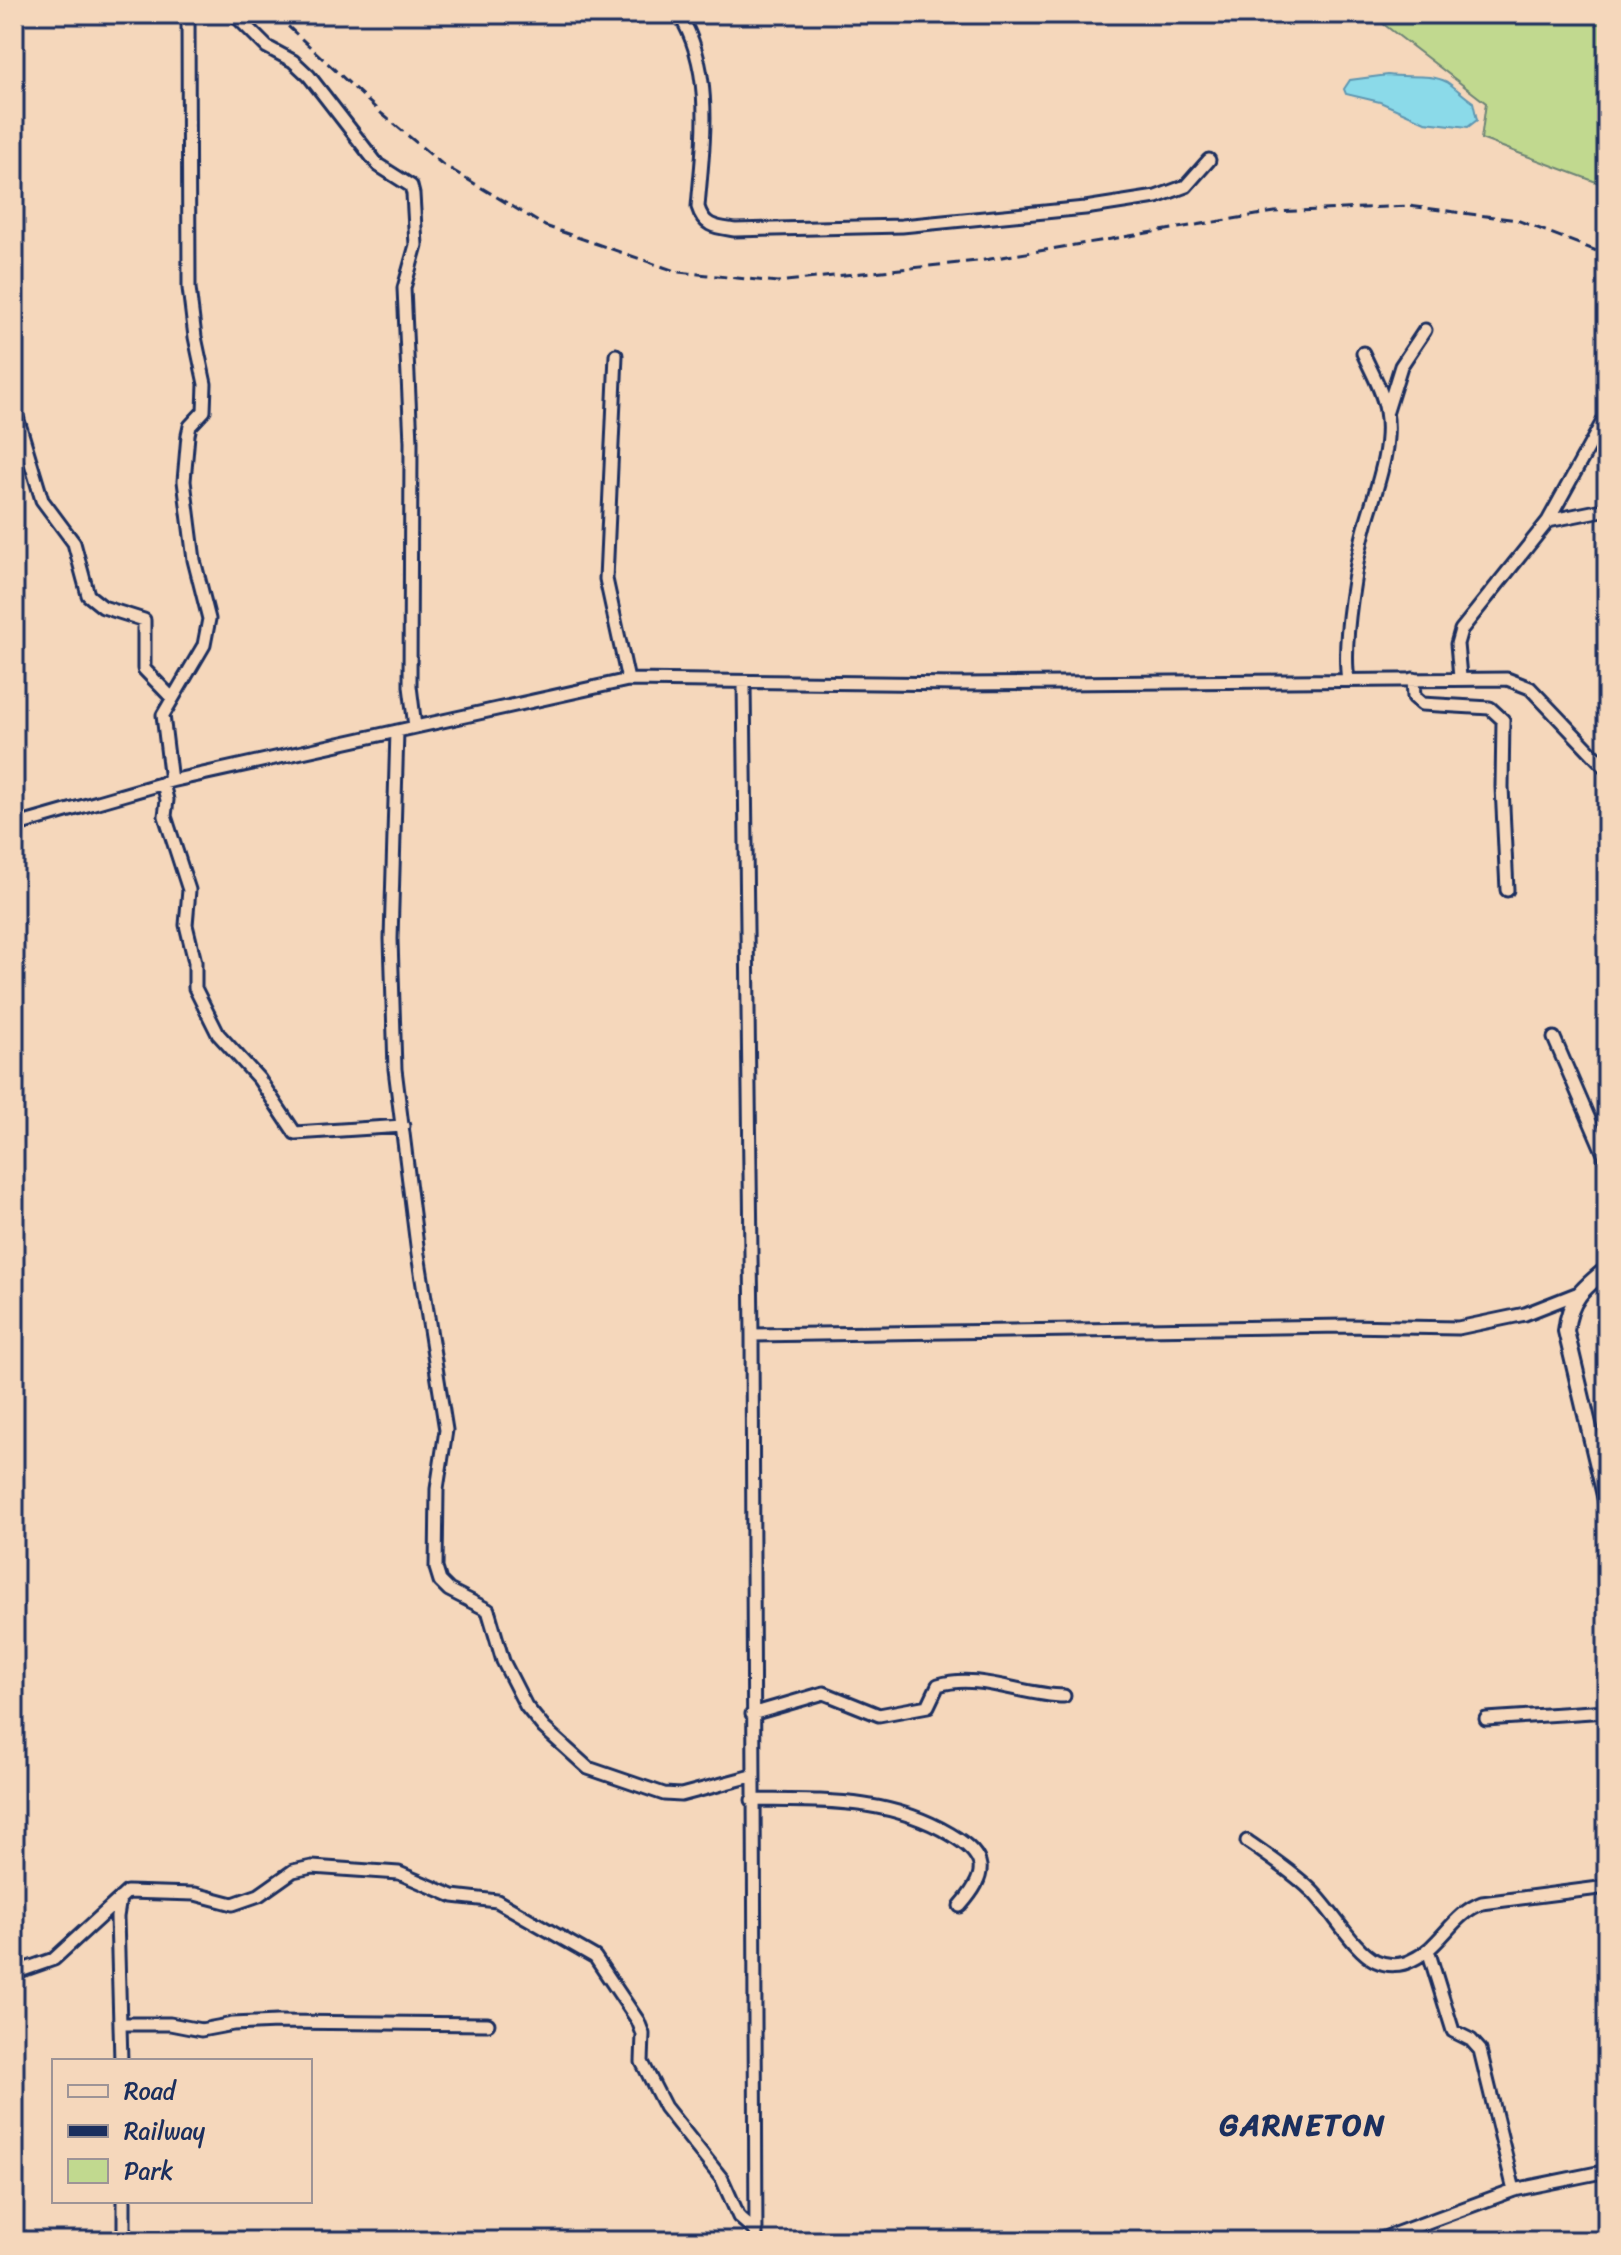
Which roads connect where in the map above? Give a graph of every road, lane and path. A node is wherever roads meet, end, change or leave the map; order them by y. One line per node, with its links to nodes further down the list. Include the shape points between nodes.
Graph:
1 (188, 14): 18 (street, via 189,288 205,384 204,411 188,435 184,481 194,560 209,619 204,645)
2 (234, 14): 19 (street, via 267,47 309,76 378,165 411,186 416,245 405,281 404,315)
3 (679, 14): 4 (street, via 696,52 704,89 698,207 711,226 902,226 1085,208 1156,197 1186,186)
4 (1209, 160)
5 (1425, 330): 9 (street, via 1401,366)
6 (1363, 353): 9 (street)
7 (616, 355): 15 (street, via 606,579)
8 (14, 407): 18 (street, via 42,500 74,543 84,588 103,607 144,620 144,669)
9 (1387, 412): 16 (street, via 1383,463 1348,629)
10 (1607, 414): 12 (street)
11 (1607, 509): 12 (street)
12 (1548, 521): 13 (street, via 1461,630)
13 (1460, 677): 14 (street); 21 (street, via 1507,679 1530,688)
14 (1413, 679): 16 (street); 24 (street, via 1414,697 1422,704 1482,707 1503,720)
15 (628, 680): 17 (street); 19 (street)
16 (1348, 680): 17 (street)
17 (744, 683): 30 (street)
18 (172, 698): 22 (street, via 162,727)
19 (415, 727): 20 (street)
20 (397, 731): 22 (street); 26 (street, via 391,939 395,1069)
21 (1607, 769)
22 (167, 782): 23 (street); 26 (street, via 165,816 189,890 186,925 195,988 218,1034 259,1079 295,1133)
23 (14, 826)
24 (1507, 890)
25 (1554, 1038): 27 (street)
26 (403, 1126): 36 (street, via 446,1430 437,1489 440,1581 488,1610 503,1661 526,1706 588,1768 681,1795)
27 (1607, 1161)
28 (1607, 1269): 29 (street)
29 (1576, 1294): 30 (street, via 1525,1314 1458,1328); 31 (street, via 1566,1331)
30 (752, 1335): 34 (street)
31 (1607, 1504)
32 (1064, 1696): 34 (street, via 963,1681 938,1685 928,1706 887,1715 824,1693)
33 (1607, 1711): 35 (street)
34 (752, 1714): 36 (street)
35 (1486, 1719)
36 (752, 1776): 37 (street)
37 (752, 1800): 41 (street, via 878,1805 933,1824 974,1850 981,1862 981,1876); 50 (street)
38 (1247, 1841): 42 (street, via 1310,1888 1374,1960 1390,1965 1410,1962)
39 (1607, 1887): 42 (street, via 1482,1903 1466,1909)
40 (120, 1897): 43 (street, via 54,1959); 44 (street); 50 (street, via 139,1890 195,1894 233,1904 259,1895 293,1871 312,1867 399,1873 453,1896 497,1901 595,1957 638,2021 642,2062 665,2107 722,2179 739,2217)
41 (960, 1906)
42 (1428, 1950): 48 (street, via 1453,2031 1480,2050)
43 (14, 1973)
44 (120, 2024): 45 (street, via 201,2030 277,2022); 46 (street)
45 (488, 2024)
46 (121, 2059)
47 (1607, 2171): 48 (street)
48 (1514, 2190): 52 (street)
49 (124, 2203): 51 (street)
50 (756, 2236)
51 (124, 2241)
52 (1376, 2241)

